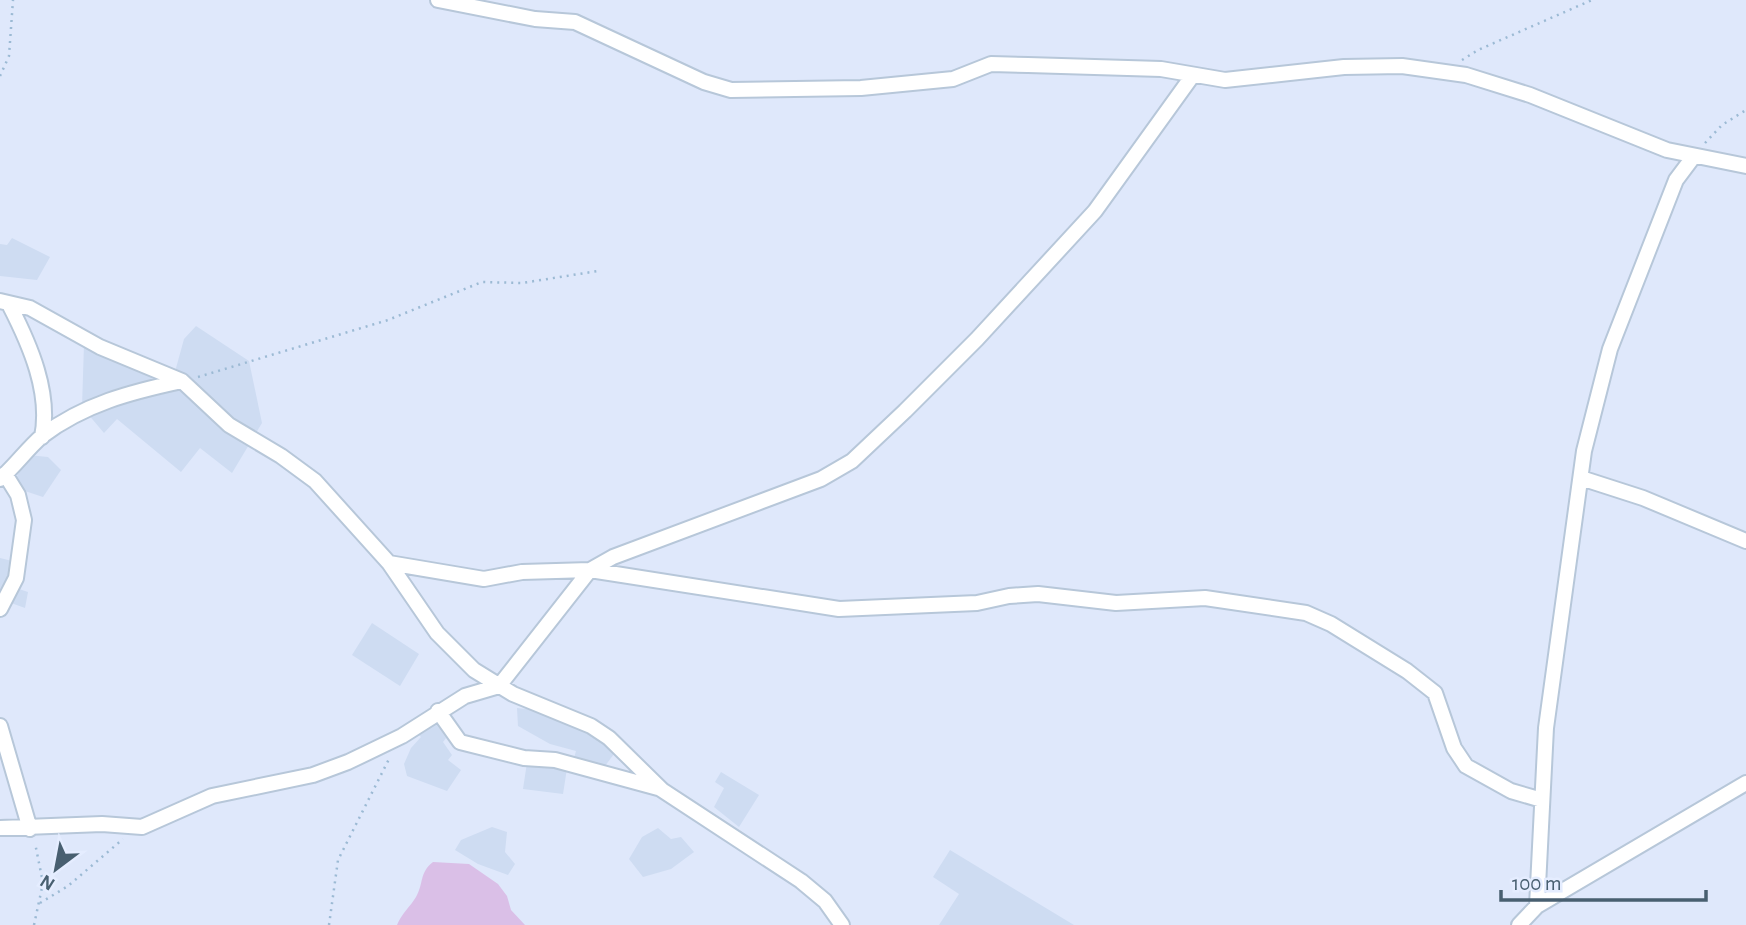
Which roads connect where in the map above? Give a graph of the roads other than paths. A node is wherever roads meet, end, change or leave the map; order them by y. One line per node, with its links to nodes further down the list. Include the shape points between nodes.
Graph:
1 (438, 0): 2 (street, via 575,22 704,82 732,90 935,82 1007,62 1161,69)
2 (1193, 75): 3 (street, via 1225,80 1344,67 1402,66 1466,75 1530,95 1626,136); 12 (street, via 1095,211 977,339 852,461 821,479 613,557)
3 (1694, 156): 4 (street); 9 (street, via 1676,180 1610,349)
4 (1746, 166)
5 (5, 303): 6 (street, via 30,308 100,347); 7 (street, via 26,341 45,401)
6 (182, 381): 7 (street, via 120,395 84,409); 11 (street, via 229,425 315,481)
7 (42, 436): 8 (street)
8 (3, 477): 13 (street, via 18,495 24,520 16,578)
9 (1581, 478): 10 (street); 19 (street, via 1550,695)
10 (1746, 541)
11 (389, 563): 12 (street, via 484,579 522,572); 14 (street, via 453,652)
12 (590, 570): 14 (street); 19 (street, via 838,608 977,603 1038,594 1116,603 1205,598 1306,613 1331,624 1429,688 1466,766 1511,791)
13 (0, 609)
14 (499, 686): 15 (street, via 465,696); 18 (street, via 591,726 621,748)
15 (439, 711): 18 (street, via 460,742 524,758 565,762); 21 (street, via 402,736 348,762 313,775 212,796 142,827 102,824)
16 (0, 726): 21 (street)
17 (1746, 783): 22 (street)
18 (662, 790): 23 (street, via 801,881 825,901)
19 (1542, 800): 22 (street)
20 (0, 828): 21 (street)
21 (30, 829)
22 (1537, 906): 24 (street)
23 (842, 925)
24 (1519, 925)

